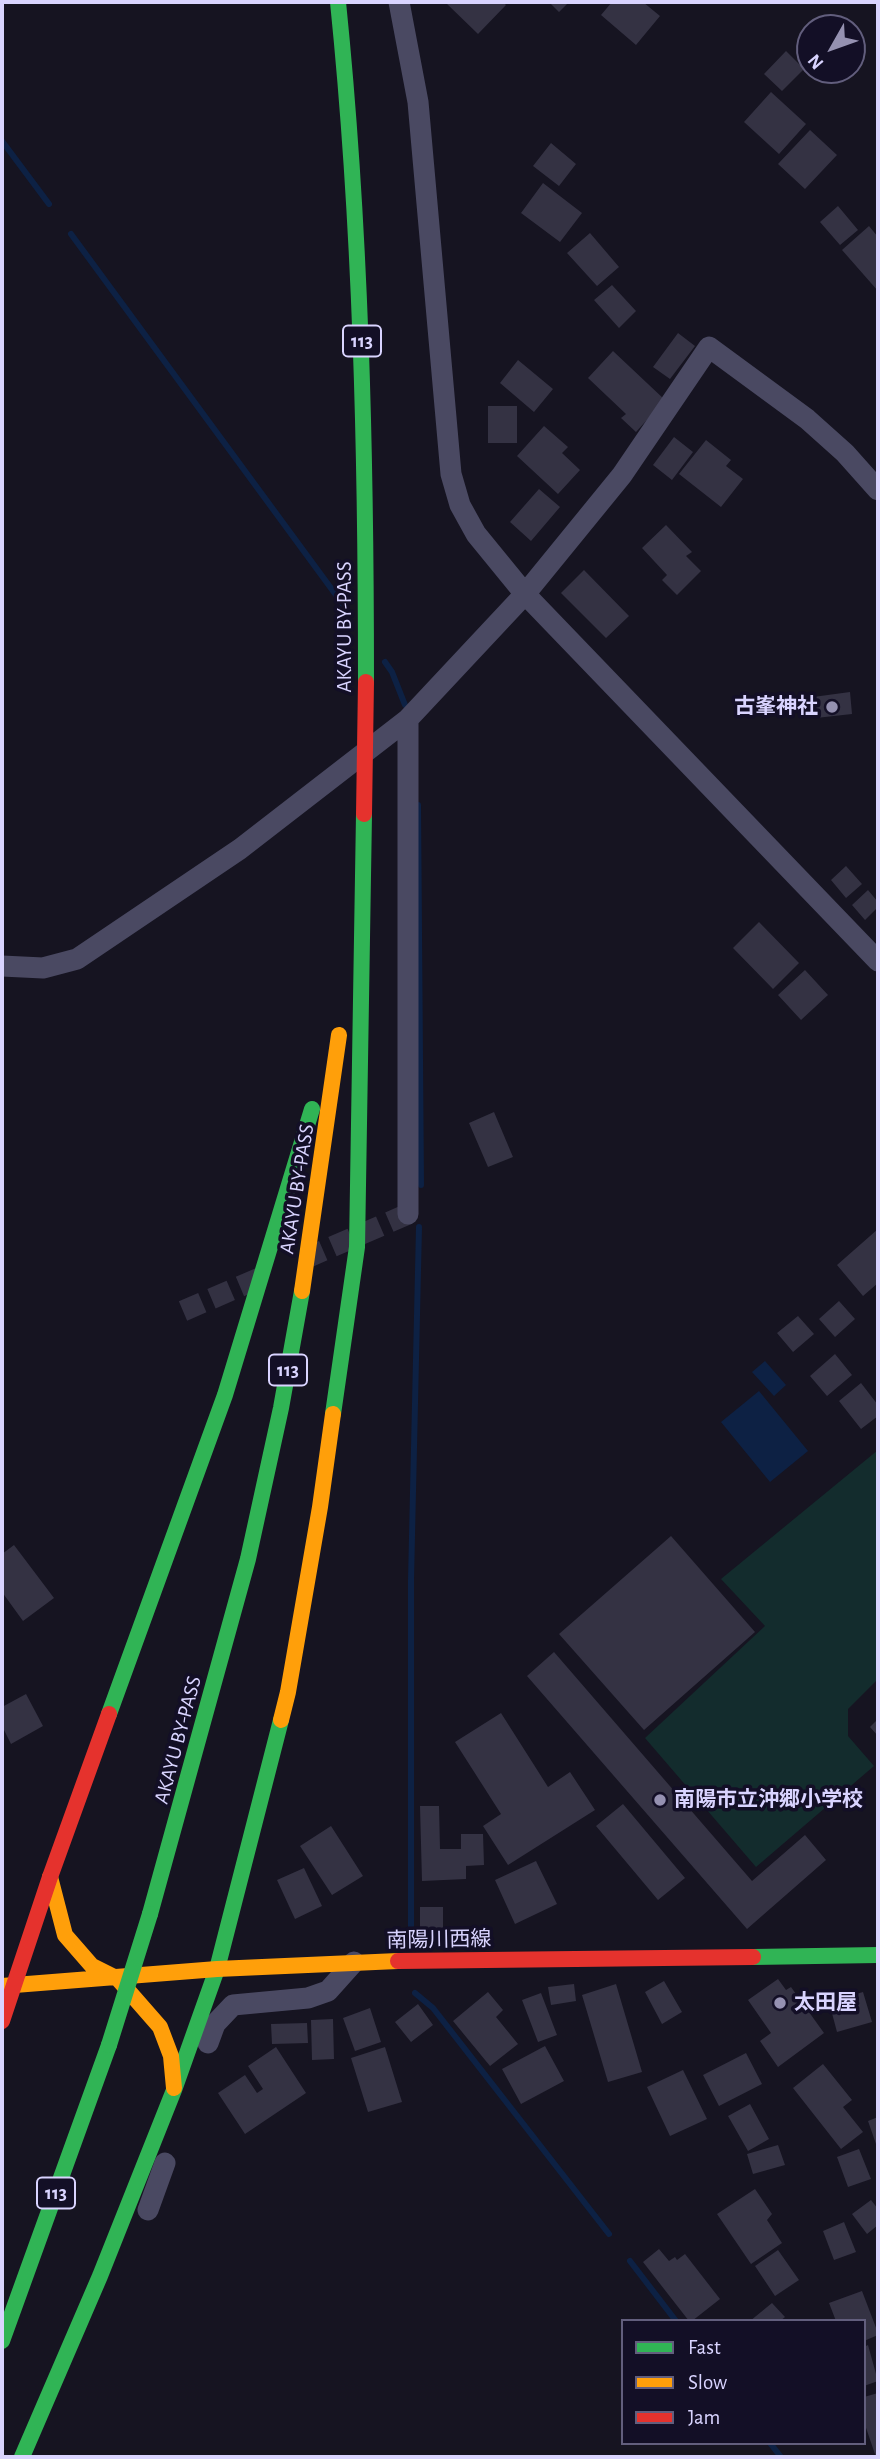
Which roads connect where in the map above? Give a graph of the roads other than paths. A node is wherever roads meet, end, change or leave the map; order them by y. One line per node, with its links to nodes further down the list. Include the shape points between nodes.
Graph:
1 (338, 2): 6 (main road, AKAYU BY-PASS / 113, bridge, via 349,98 367,489)
2 (399, 2): 4 (street, via 418,102 451,474 460,505 476,534)
3 (878, 490): 4 (street, via 807,419 709,347 622,475)
4 (525, 594): 5 (street); 7 (street)
5 (408, 719): 8 (street, via 240,849 77,959 43,968); 10 (street)
6 (364, 814): 9 (main road, AKAYU BY-PASS / 113); 14 (main road, via 357,1247 288,1692)
7 (878, 961)
8 (2, 966)
9 (346, 979)
10 (408, 1214)
11 (50, 1877): 15 (main road, via 65,1935 92,1966); 16 (main road); 20 (main road, AKAYU BY-PASS / 113, bridge, via 225,1395 340,1020 323,1168 283,1402 255,1533 186,1794 109,2045)
12 (878, 1955): 13 (main road, 南陽川西線)
13 (354, 1962): 14 (main road, 南陽川西線); 19 (street, via 328,1991 308,1998 233,2005 215,2024)
14 (217, 1969): 15 (main road, 南陽川西線); 18 (main road)
15 (118, 1979): 16 (main road, 南陽川西線); 18 (main road, via 160,2027 172,2056)
16 (8, 1986): 17 (main road)
17 (2, 2021)
18 (174, 2090): 21 (main road)
19 (148, 2210)
20 (2, 2341)
21 (22, 2457)

